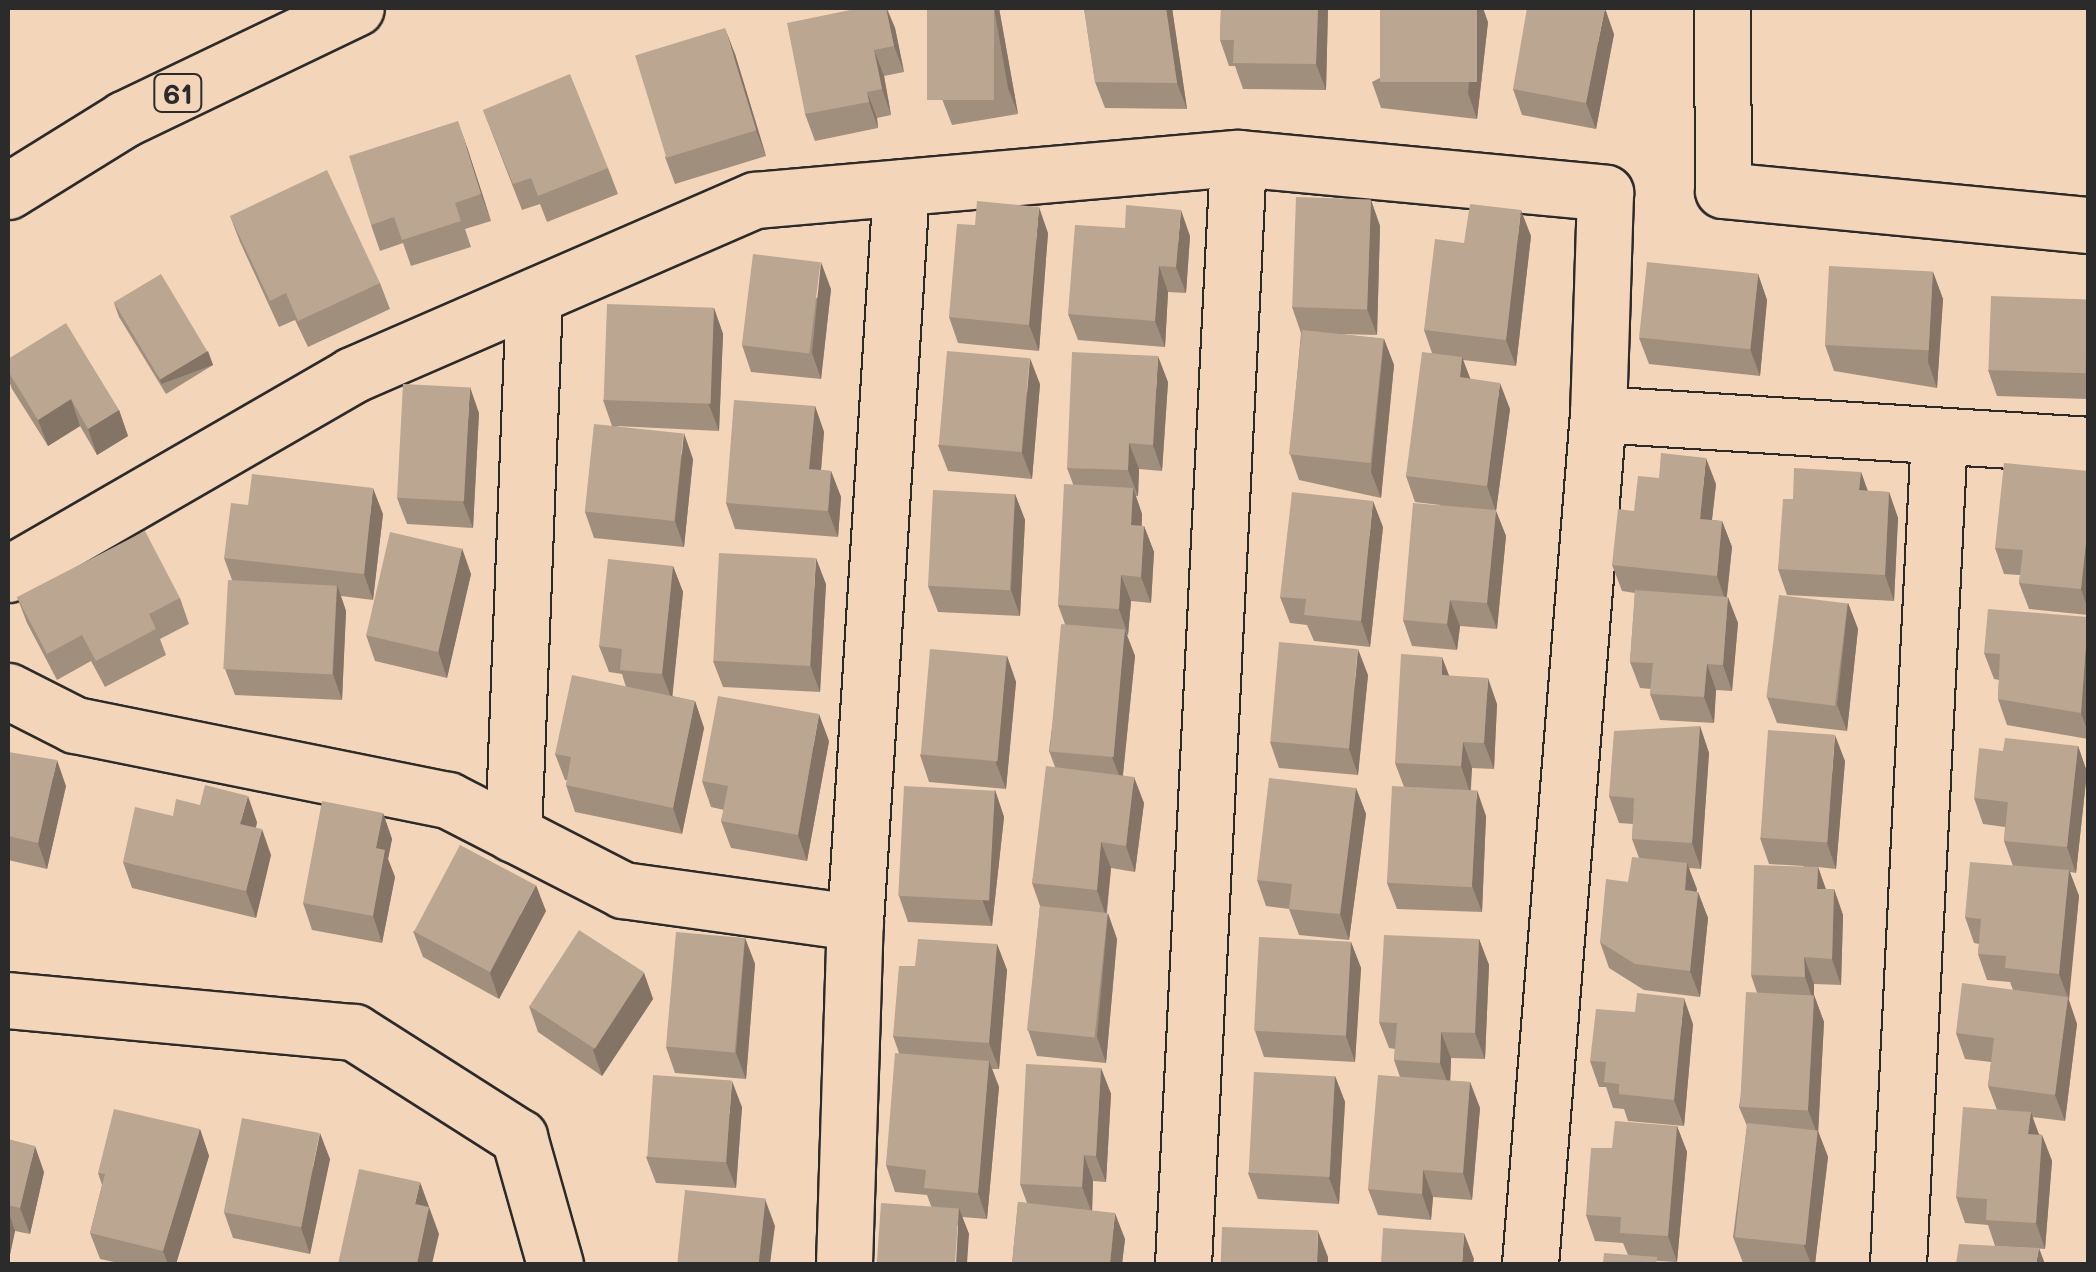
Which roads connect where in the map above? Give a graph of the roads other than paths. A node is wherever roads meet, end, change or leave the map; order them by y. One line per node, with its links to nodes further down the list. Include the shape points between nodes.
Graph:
1 (356, 8): 5 (street, 61, via 124,119)
2 (1722, 8): 6 (street, via 1723,190)
3 (1238, 158): 4 (street); 8 (street, via 1605,194); 18 (street)
4 (901, 187): 7 (street, via 756,200); 14 (street)
5 (8, 191)
6 (2088, 224)
7 (534, 296): 11 (street, via 352,376); 13 (street)
8 (1598, 414): 9 (street); 19 (street)
9 (1939, 436): 10 (street); 20 (street)
10 (2088, 445)
11 (8, 574)
12 (8, 690): 13 (street, via 75,726 448,800)
13 (513, 834): 14 (street, via 622,890)
14 (855, 922): 17 (street)
15 (8, 1000): 16 (street, via 354,1032 519,1137)
16 (555, 1264)
17 (844, 1264)
18 (1183, 1264)
19 (1530, 1264)
20 (1898, 1264)

